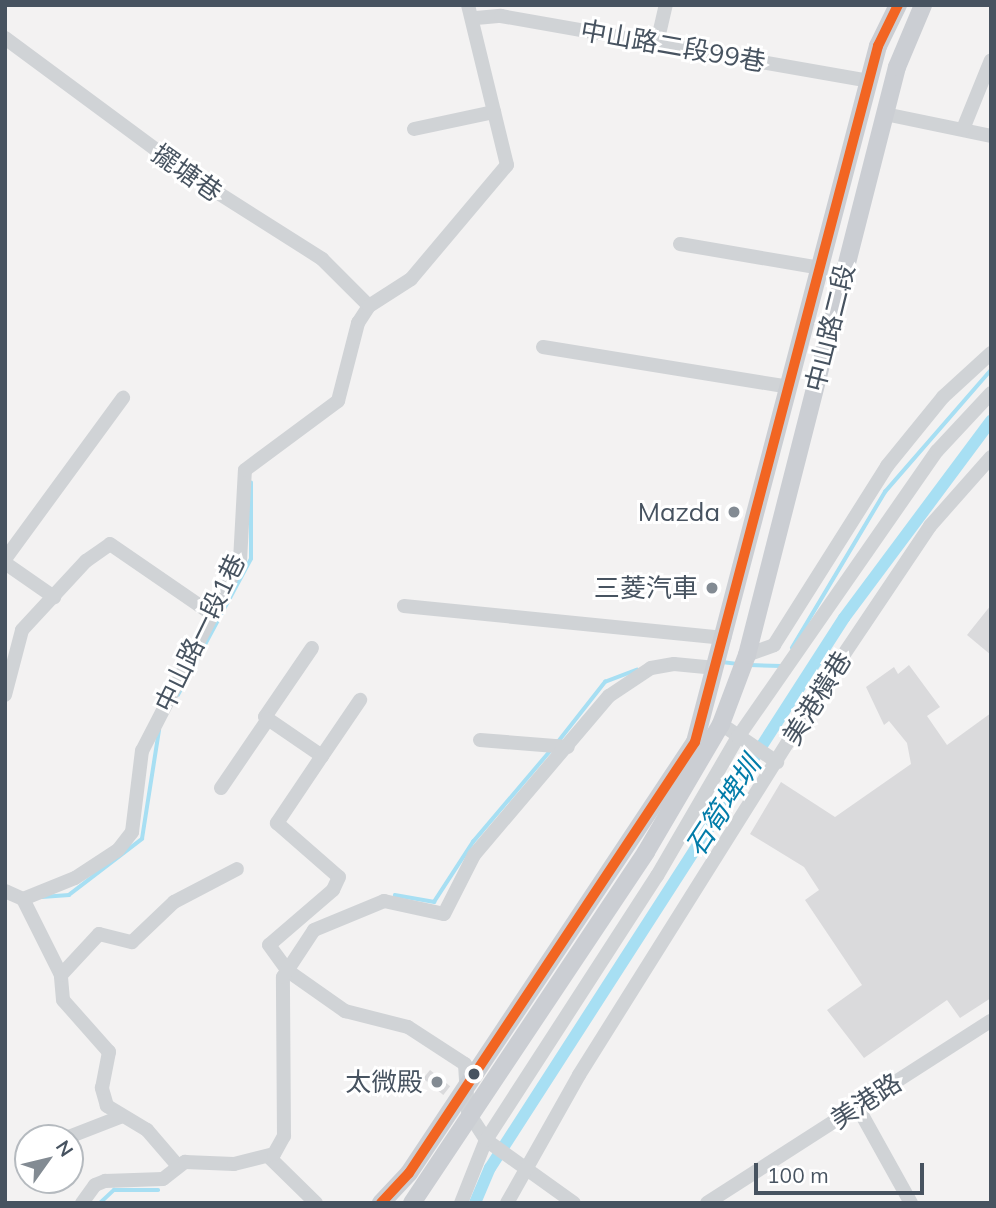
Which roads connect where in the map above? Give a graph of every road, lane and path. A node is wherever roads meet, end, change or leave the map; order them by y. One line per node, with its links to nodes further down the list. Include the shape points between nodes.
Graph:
1 (666, 5): 6 (street)
2 (898, 5): 8 (main road, 中山路二段, via 878,46)
3 (923, 5): 10 (main road, 中山路二段)
4 (472, 12): 6 (street, 中山路二段99巷); 9 (street)
5 (5, 38): 16 (street, 擺塘巷, via 182,170 322,259)
6 (657, 43): 8 (street, 中山路二段99巷)
7 (991, 60): 11 (street)
8 (870, 81): 15 (main road, 中山路二段)
9 (494, 112): 12 (street); 16 (street, via 506,145 507,164 411,279)
10 (885, 114): 11 (street); 29 (main road, 中山路二段)
11 (963, 128): 13 (street)
12 (414, 129)
13 (991, 136)
14 (680, 244): 15 (street)
15 (820, 268): 19 (main road, 中山路二段)
16 (369, 306): 26 (street, 中山路一段1巷, via 358,323 338,401 245,470 240,561)
17 (543, 347): 19 (street)
18 (991, 353): 29 (street, via 943,397 887,467 774,645)
19 (790, 387): 27 (main road, 中山路二段)
20 (991, 393): 36 (street, via 937,451)
21 (123, 398): 23 (street)
22 (991, 457): 39 (street, 美港橫巷, via 930,526)
23 (5, 561): 24 (street)
24 (54, 597): 26 (street, via 110,544); 31 (street, via 15,644)
25 (404, 606): 27 (street)
26 (212, 614): 43 (street, 中山路一段1巷, via 142,751 132,832 118,850 75,878)
27 (724, 638): 30 (main road, 中山路二段)
28 (312, 648): 33 (street)
29 (747, 655): 34 (main road, 中山路二段)
30 (717, 665): 37 (street, via 674,664 632,678 609,696); 47 (main road, 中山路二段, via 695,742)
31 (5, 695)
32 (360, 700): 38 (street)
33 (268, 719): 38 (street); 40 (street)
34 (721, 724): 36 (street); 49 (main road, 中山路二段, via 646,852)
35 (480, 740): 37 (street)
36 (742, 740): 39 (street); 52 (street)
37 (568, 747): 44 (street, via 474,855 444,914 405,903 374,903 314,930)
38 (322, 755): 44 (street, via 277,823 339,877 333,890 269,945)
39 (777, 762): 54 (street, 美港橫巷)
40 (221, 788)
41 (237, 869): 45 (street, via 174,902 132,942 99,934)
42 (5, 891): 43 (street)
43 (23, 899): 45 (street)
44 (288, 971): 47 (street, via 345,1012 408,1027 466,1064); 53 (street, via 283,991 284,1136)
45 (61, 975): 50 (street, via 63,1000 109,1052 102,1088 107,1106)
46 (991, 1021): 48 (street, 美港路)
47 (470, 1077): 49 (street); 58 (main road, 中山路二段, via 409,1173)
48 (857, 1106): 63 (street, 美港路); 64 (street)
49 (468, 1112): 52 (street); 59 (main road, 中山路二段)
50 (120, 1117): 51 (street); 55 (street, via 146,1130)
51 (84, 1131)
52 (490, 1142): 54 (street); 60 (street)
53 (269, 1157): 55 (street); 57 (street)
54 (520, 1161): 61 (street, 美港橫巷); 62 (street)
55 (178, 1166): 56 (street, via 163,1179 105,1181 95,1185)
56 (82, 1203)
57 (316, 1203)
58 (381, 1203)
59 (412, 1203)
60 (461, 1203)
61 (507, 1203)
62 (574, 1203)
63 (707, 1203)
64 (911, 1203)

